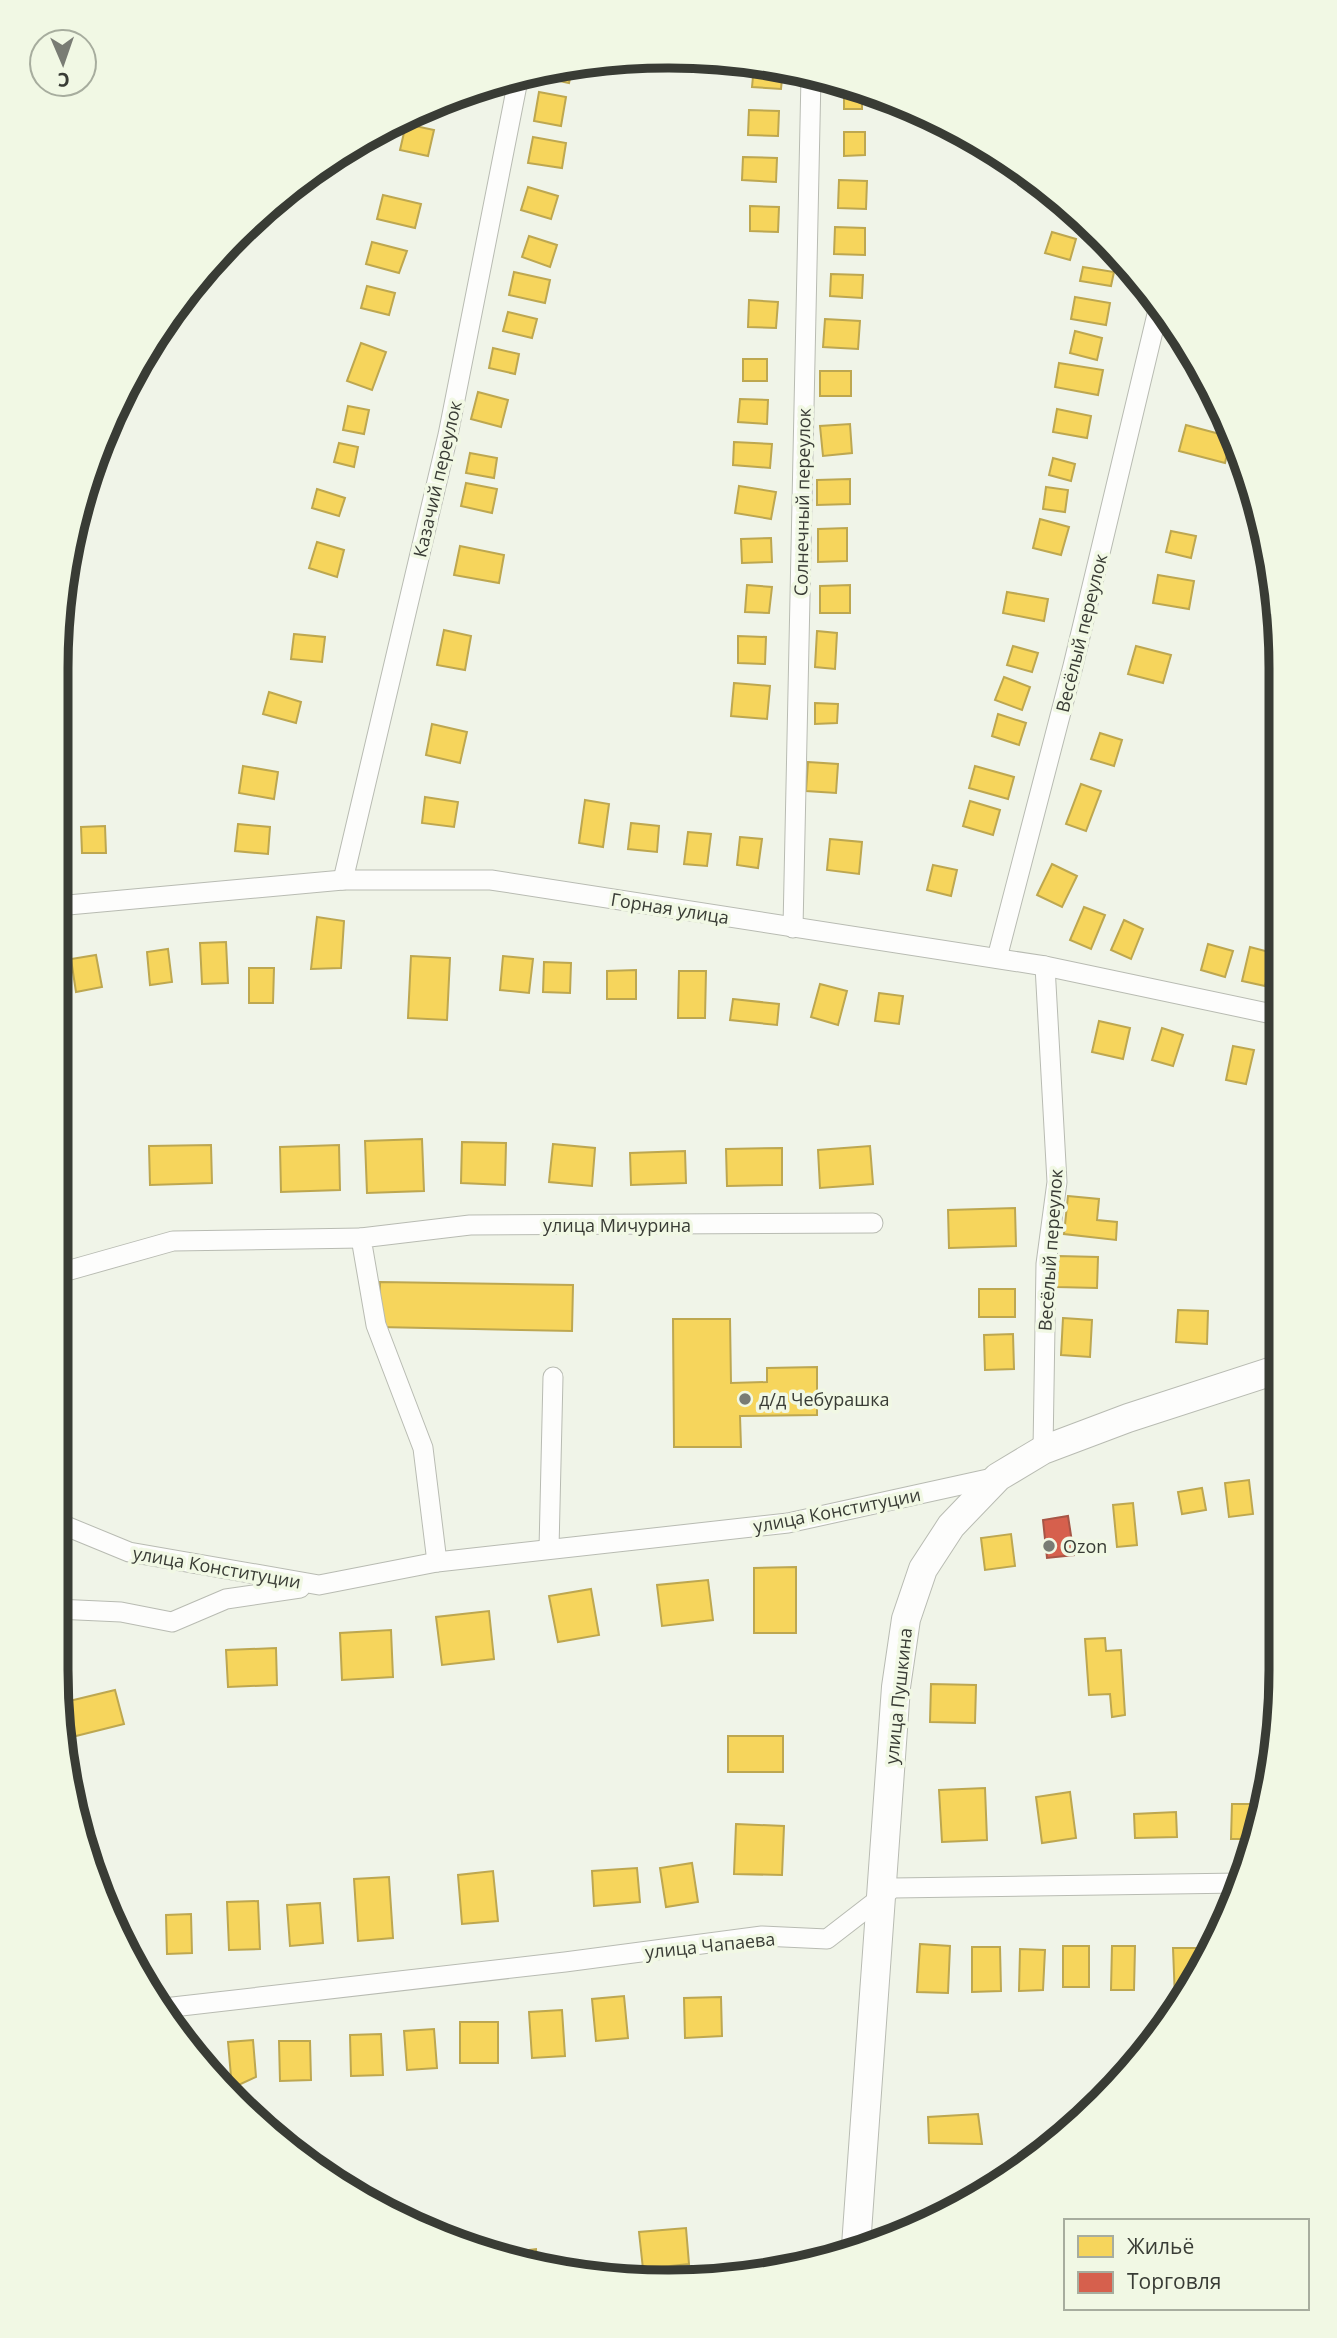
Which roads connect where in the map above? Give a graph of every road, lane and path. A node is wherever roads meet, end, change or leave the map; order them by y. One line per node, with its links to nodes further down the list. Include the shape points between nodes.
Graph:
1 (811, 86): 6 (street, Солнечный переулок)
2 (516, 88): 4 (street, Казачий переулок, via 448,435)
3 (1156, 318): 7 (street, Весёлый переулок)
4 (343, 880): 5 (street, Горная улица); 6 (street, Горная улица, via 491,880)
5 (68, 905)
6 (793, 928): 7 (street, Горная улица)
7 (997, 958): 8 (street, Горная улица)
8 (1045, 966): 9 (street, Горная улица); 15 (street, Весёлый переулок, via 1057,1182 1046,1264)
9 (1269, 1013)
10 (873, 1223): 11 (street, улица Мичурина, via 470,1225)
11 (362, 1238): 12 (street, улица Мичурина, via 173,1241); 19 (street, via 376,1325 423,1448)
12 (68, 1272)
13 (1269, 1372): 15 (main road, улица Пушкина)
14 (553, 1377): 18 (street)
15 (1043, 1450): 16 (main road, улица Пушкина)
16 (998, 1477): 18 (street, улица Конституции, via 788,1523); 23 (main road, улица Пушкина, via 951,1526 923,1569 906,1619)
17 (68, 1527): 20 (street, улица Конституции, via 129,1552)
18 (550, 1549): 19 (street, улица Конституции)
19 (438, 1562): 20 (street, улица Конституции)
20 (319, 1585): 21 (street, via 226,1599 172,1622 121,1612)
21 (68, 1610)
22 (1229, 1883): 23 (street, улица Чапаева, via 893,1888)
23 (879, 1898): 24 (street, улица Чапаева, via 827,1939 762,1936); 25 (main road, улица Пушкина)
24 (172, 2007)
25 (856, 2239)

